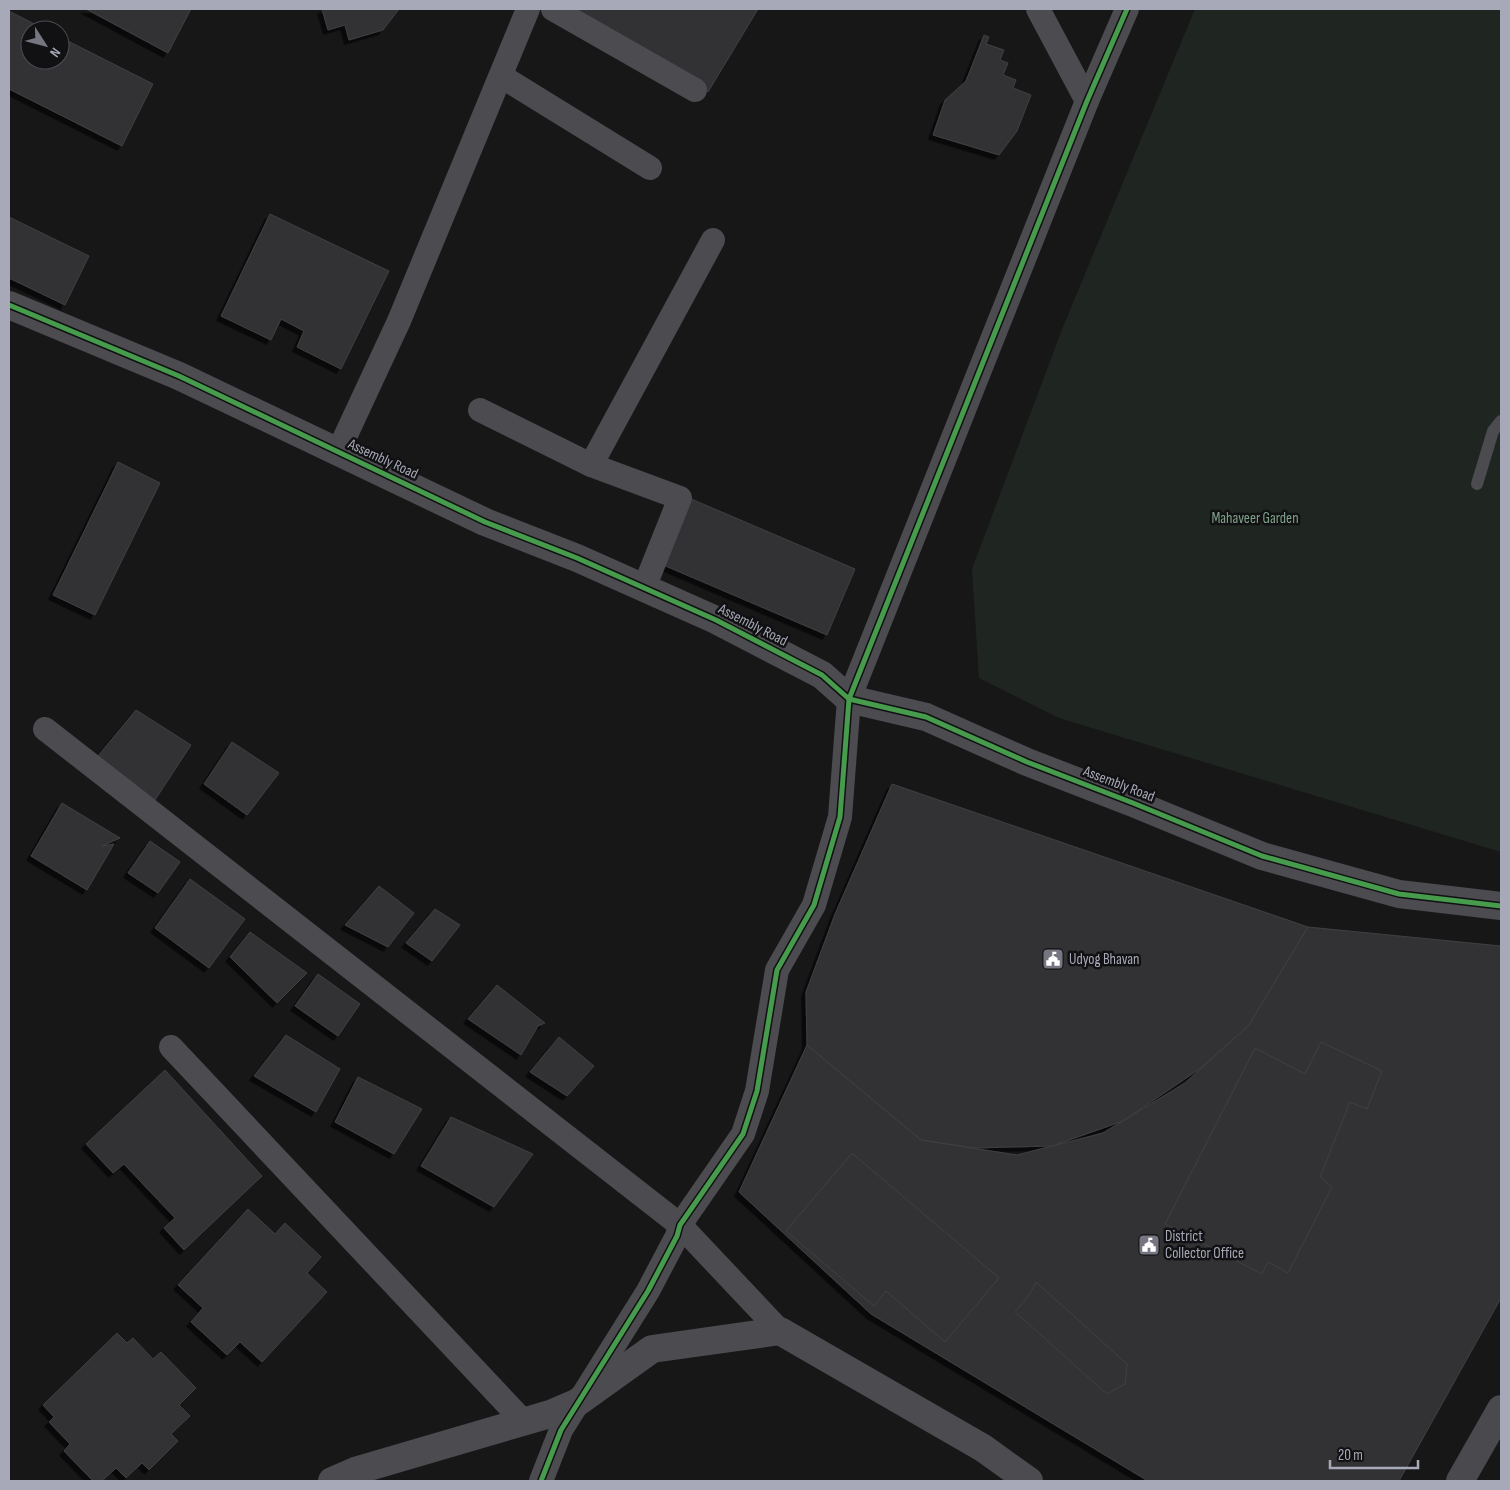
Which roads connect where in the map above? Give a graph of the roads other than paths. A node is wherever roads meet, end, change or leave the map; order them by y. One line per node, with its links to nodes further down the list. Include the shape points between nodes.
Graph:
1 (528, 9): 5 (street)
2 (553, 9): 6 (street)
3 (1038, 9): 7 (street)
4 (1127, 9): 7 (street)
5 (501, 76): 8 (street); 13 (street, via 399,321)
6 (695, 90)
7 (1087, 100): 17 (street)
8 (650, 168)
9 (713, 240): 14 (street)
10 (9, 305): 13 (street, Assembly Road, via 179,376)
11 (480, 410): 14 (street)
12 (1501, 421): 15 (lane, via 1493,431)
13 (338, 452): 16 (street, Assembly Road, via 485,522)
14 (591, 465): 16 (street, via 680,498)
15 (1477, 484)
16 (644, 588): 17 (street, Assembly Road, via 716,620 822,675)
17 (849, 699): 19 (street, Assembly Road, via 926,716 1027,762 1262,856 1399,894); 21 (street, via 840,817 814,905 777,970 754,1100 744,1134)
18 (46, 729): 21 (street)
19 (1501, 906)
20 (171, 1047): 25 (street)
21 (680, 1225): 22 (street); 23 (street, via 648,1291)
22 (780, 1332): 23 (street, via 652,1349); 28 (street, via 983,1448)
23 (578, 1402): 25 (street); 27 (street, via 561,1430)
24 (1501, 1409): 29 (main road)
25 (525, 1423): 26 (street, via 355,1471)
26 (332, 1481)
27 (541, 1481)
28 (1029, 1481)
29 (1460, 1481)

